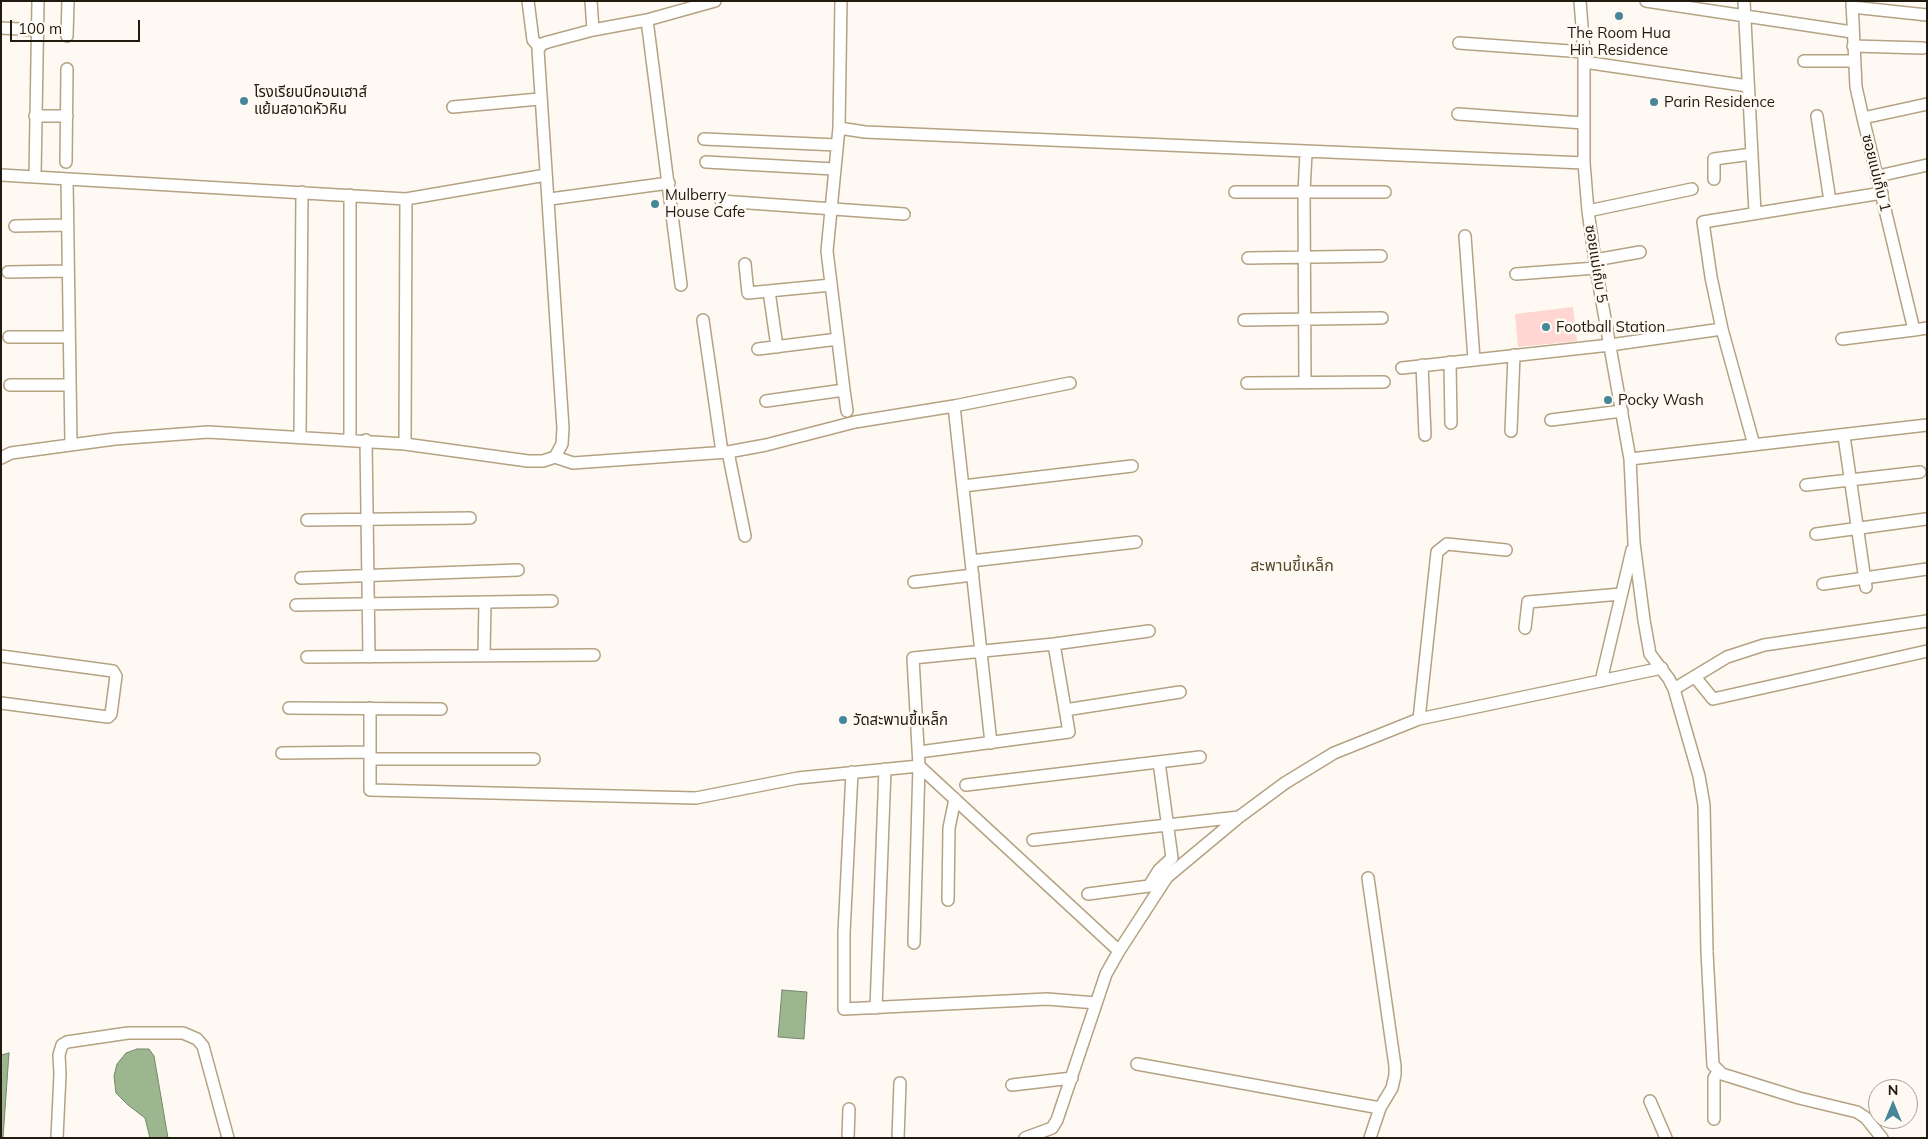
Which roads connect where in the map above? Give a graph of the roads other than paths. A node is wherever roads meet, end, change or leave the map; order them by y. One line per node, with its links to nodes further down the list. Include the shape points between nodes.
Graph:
1 (38, 1): 16 (street)
2 (68, 1): 19 (street)
3 (528, 1): 22 (street, via 533,40)
4 (591, 1): 17 (street)
5 (714, 1): 11 (street)
6 (841, 1): 38 (street)
7 (1580, 1): 24 (street, ซอยแม่เก็บ 5)
8 (1646, 1): 12 (street)
9 (1744, 1): 12 (street)
10 (1852, 4): 13 (street); 18 (street, ซอยแม่เก็บ 1)
11 (686, 5): 14 (street)
12 (1745, 15): 18 (street); 28 (street)
13 (1927, 15)
14 (647, 20): 17 (street); 54 (street)
15 (1, 28): 16 (street)
16 (37, 30): 33 (street)
17 (592, 30): 22 (street)
18 (1852, 32): 21 (street, ซอยแม่เก็บ 1)
19 (66, 36)
20 (1459, 43): 24 (street)
21 (1853, 46): 23 (street); 26 (street, ซอยแม่เก็บ 1)
22 (539, 47): 29 (street)
23 (1923, 48)
24 (1584, 57): 28 (street); 37 (street, ซอยแม่เก็บ 5)
25 (1804, 61): 26 (street)
26 (1854, 61): 36 (street, ซอยแม่เก็บ 1)
27 (67, 69): 34 (street)
28 (1748, 86): 42 (street)
29 (539, 99): 31 (street); 49 (street)
30 (1927, 104): 36 (street)
31 (453, 107)
32 (1458, 114): 37 (street)
33 (35, 116): 34 (street); 50 (street)
34 (66, 116): 43 (street)
35 (1818, 116): 65 (street)
36 (1862, 118): 51 (street, ซอยแม่เก็บ 1)
37 (1584, 123): 45 (street, ซอยแม่เก็บ 5)
38 (839, 128): 40 (street); 41 (street, via 865,132)
39 (704, 138): 40 (street)
40 (836, 144): 47 (street)
41 (1306, 153): 45 (street); 58 (street)
42 (1752, 154): 53 (street, via 1714,159); 68 (street)
43 (66, 162)
44 (706, 162): 47 (street)
45 (1584, 163): 67 (street, ซอยแม่เก็บ 5)
46 (1927, 165): 51 (street)
47 (834, 169): 66 (street)
48 (1, 175): 50 (street)
49 (546, 175): 62 (street); 63 (street)
50 (35, 176): 52 (street)
51 (1878, 176): 60 (street, ซอยแม่เก็บ 1)
52 (66, 179): 56 (street); 71 (street)
53 (1714, 179)
54 (669, 183): 63 (street); 82 (street)
55 (1692, 189): 67 (street)
56 (302, 192): 61 (street); 120 (street)
57 (1236, 192): 58 (street)
58 (1304, 192): 59 (street); 75 (street)
59 (1385, 192)
60 (1882, 193): 65 (street); 91 (street, ซอยแม่เก็บ 1)
61 (350, 195): 62 (street); 122 (street)
62 (406, 199): 125 (street)
63 (550, 199): 128 (street, via 563,428 562,444)
64 (721, 201): 66 (street)
65 (1830, 201): 68 (street)
66 (831, 208): 69 (street); 83 (street, via 827,251)
67 (1588, 211): 78 (street, ซอยแม่เก็บ 5)
68 (1755, 213): 89 (street, via 1703,222)
69 (904, 214)
70 (15, 226): 71 (street)
71 (67, 226): 79 (street)
72 (1465, 236): 100 (street)
73 (1640, 252): 78 (street)
74 (1381, 256): 75 (street)
75 (1304, 257): 76 (street); 88 (street)
76 (1248, 258)
77 (745, 264): 84 (street, via 748,293)
78 (1595, 264): 81 (street); 96 (street, ซอยแม่เก็บ 5)
79 (68, 271): 80 (street); 93 (street)
80 (8, 272)
81 (1516, 274)
82 (681, 285)
83 (831, 285): 84 (street); 95 (street)
84 (769, 291): 97 (street)
85 (1382, 318): 88 (street)
86 (703, 320): 127 (street)
87 (1244, 320): 88 (street)
88 (1305, 320): 107 (street)
89 (1722, 328): 96 (street); 126 (street)
90 (1927, 328): 91 (street)
91 (1914, 330): 94 (street)
92 (9, 337): 93 (street)
93 (69, 337): 109 (street)
94 (1842, 339)
95 (838, 340): 97 (street); 110 (street)
96 (1610, 344): 99 (street); 114 (street, ซอยแม่เก็บ 5)
97 (777, 347): 98 (street)
98 (758, 349)
99 (1514, 355): 100 (street); 118 (street)
100 (1474, 359): 101 (street)
101 (1450, 362): 102 (street); 116 (street)
102 (1422, 365): 103 (street); 119 (street)
103 (1402, 368)
104 (1384, 382): 107 (street)
105 (1070, 383): 112 (street)
106 (1247, 383): 107 (street)
107 (1305, 383)
108 (10, 385): 109 (street)
109 (70, 385): 124 (street)
110 (844, 390): 111 (street); 113 (street)
111 (766, 401)
112 (954, 406): 127 (street, via 855,422); 135 (street)
113 (847, 411)
114 (1622, 411): 115 (street); 130 (street, ซอยแม่เก็บ 5)
115 (1551, 420)
116 (1451, 423)
117 (1927, 425): 121 (street)
118 (1511, 431)
119 (1424, 435)
120 (300, 436): 122 (street); 124 (street, via 208,432)
121 (1844, 436): 126 (street); 133 (street)
122 (350, 439): 123 (street)
123 (366, 440): 125 (street); 137 (street)
124 (71, 444): 129 (street, via 11,453)
125 (405, 444): 128 (street, via 528,461)
126 (1754, 445): 130 (street)
127 (725, 452): 128 (street, via 573,462); 142 (street)
128 (555, 457)
129 (1, 458)
130 (1630, 459): 144 (street, ซอยแม่เก็บ 5)
131 (1132, 466): 135 (street)
132 (1920, 472): 133 (street)
133 (1850, 481): 134 (street); 140 (street)
134 (1806, 485)
135 (963, 486): 146 (street)
136 (470, 518): 137 (street)
137 (367, 519): 139 (street); 150 (street)
138 (1926, 519): 140 (street)
139 (307, 520)
140 (1858, 528): 141 (street); 153 (street)
141 (1816, 534)
142 (745, 536)
143 (1136, 542): 146 (street)
144 (1634, 543): 155 (street); 171 (street, ซอยแม่เก็บ 5, via 1650,654)
145 (1506, 550): 181 (street, via 1447,544 1437,552)
146 (971, 561): 149 (street)
147 (1927, 569): 153 (street)
148 (518, 570): 150 (street)
149 (973, 575): 152 (street); 165 (street)
150 (368, 576): 151 (street); 158 (street)
151 (301, 578)
152 (914, 582)
153 (1865, 582): 154 (street)
154 (1823, 584)
155 (1621, 594): 161 (street, via 1528,602); 173 (street)
156 (552, 601): 157 (street)
157 (484, 602): 158 (street); 168 (street)
158 (368, 604): 159 (street); 170 (street)
159 (296, 605)
160 (1927, 621): 172 (street, via 1764,645 1727,657)
161 (1525, 628)
162 (1149, 631): 163 (street)
163 (1054, 644): 165 (street); 180 (street)
164 (1927, 651): 172 (street, via 1713,698)
165 (982, 652): 182 (street); 183 (street, via 913,658)
166 (594, 655): 168 (street)
167 (1, 656): 176 (street, via 113,671 116,676 108,717)
168 (484, 656): 170 (street)
169 (307, 657): 170 (street)
170 (369, 657)
171 (1662, 668): 173 (street); 174 (street, ซอยแม่เก็บ 5)
172 (1695, 677): 174 (street)
173 (1601, 681): 181 (street)
174 (1674, 689): 205 (street, ซอยแม่เก็บ 5, via 1704,805 1712,1051 1713,1065)
175 (1180, 692): 180 (street)
176 (1, 703)
177 (289, 708): 178 (street)
178 (370, 708): 179 (street); 185 (street)
179 (441, 709)
180 (1065, 710): 182 (street, via 1069,732)
181 (1419, 718): 194 (street, via 1334,753)
182 (991, 742): 183 (street)
183 (919, 752): 189 (street)
184 (282, 753): 185 (street)
185 (370, 756): 187 (street); 191 (street, via 370,790 545,796 696,798 798,778)
186 (1200, 757): 188 (street)
187 (534, 759)
188 (1159, 762): 192 (street); 195 (street)
189 (919, 766): 190 (street); 193 (street); 200 (street)
190 (884, 769): 191 (street); 203 (street)
191 (852, 772): 203 (street, via 843,1007 846,1010)
192 (966, 785)
193 (955, 799): 199 (street, via 949,828); 201 (street)
194 (1239, 817): 195 (street); 201 (street, via 1166,878)
195 (1167, 824): 196 (street); 198 (street, via 1172,858 1149,886)
196 (1033, 840)
197 (1368, 878): 210 (street, via 1395,1066 1392,1088)
198 (1088, 894)
199 (948, 900)
200 (914, 943)
201 (1119, 951): 202 (street, via 1106,974)
202 (1096, 1003): 203 (street, via 1047,999); 206 (street)
203 (876, 1008)
204 (1137, 1064): 210 (street)
205 (1718, 1072): 212 (street, via 1714,1078); 220 (street, via 1799,1098 1857,1112)
206 (1072, 1078): 208 (street); 217 (street, via 1052,1128)
207 (900, 1084): 216 (street)
208 (1012, 1085)
209 (1650, 1101): 219 (street)
210 (1380, 1108): 218 (street)
211 (849, 1109): 215 (street)
212 (1714, 1119)
213 (57, 1138): 214 (street, via 62,1045 128,1033 183,1033 197,1039 203,1046)
214 (228, 1138)
215 (848, 1138)
216 (898, 1138)
217 (1025, 1138)
218 (1370, 1138)
219 (1666, 1138)
220 (1882, 1138)

